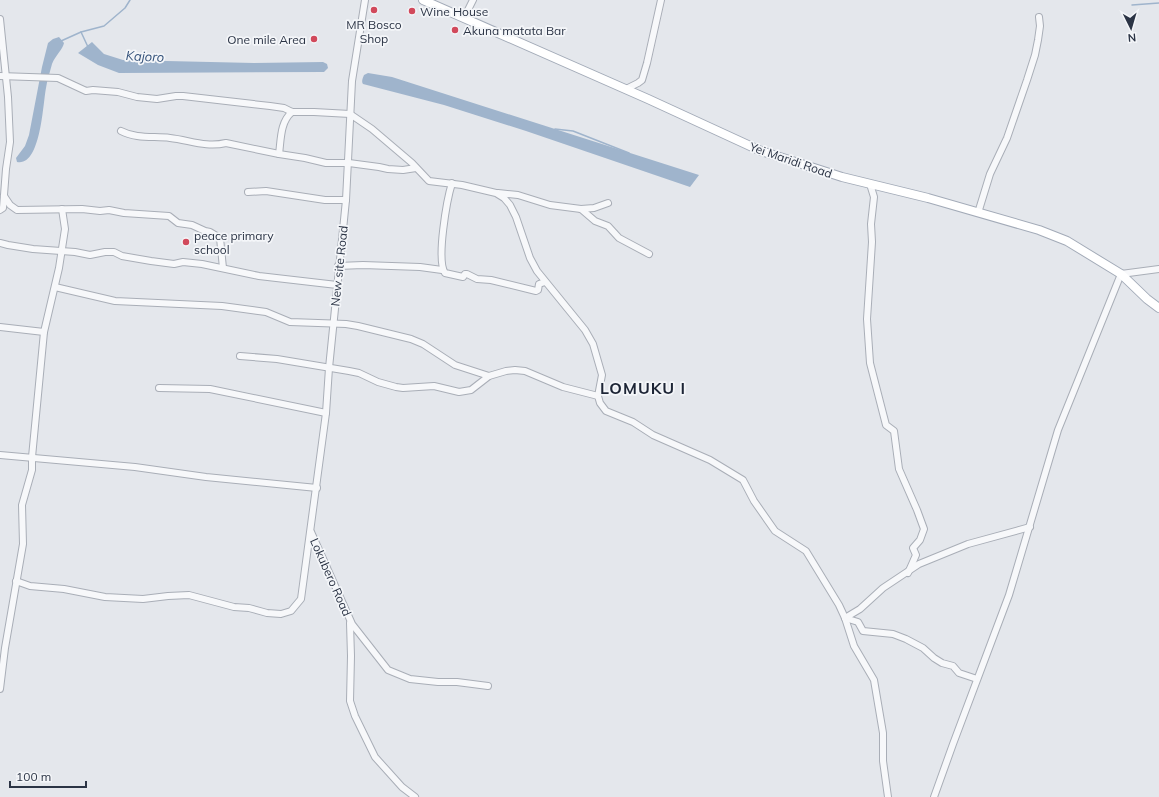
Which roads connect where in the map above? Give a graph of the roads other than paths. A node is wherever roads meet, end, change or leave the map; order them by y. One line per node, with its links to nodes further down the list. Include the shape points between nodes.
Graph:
1 (364, 0): 14 (street, New site Road, via 352,81)
2 (423, 0): 7 (main road, Yei Maridi Road)
3 (473, 0): 7 (street)
4 (661, 0): 10 (street, via 642,80)
5 (1039, 17): 29 (street, via 1035,55)
6 (0, 18): 8 (street)
7 (464, 18): 10 (main road, Yei Maridi Road)
8 (1, 42): 9 (street)
9 (3, 77): 11 (street); 13 (street, via 58,78 86,91 118,92 150,98 183,96 284,108)
10 (626, 89): 20 (main road, Yei Maridi Road, via 761,151 832,175)
11 (8, 97): 12 (street); 23 (street, via 10,142)
12 (0, 98)
13 (292, 112): 14 (street); 16 (street, via 286,117)
14 (350, 114): 17 (street, New site Road); 18 (street, via 372,129)
15 (121, 131): 16 (street, via 128,135 170,138 207,145 226,143)
16 (279, 154): 17 (street, via 326,163)
17 (349, 163): 18 (street, via 388,169); 24 (street, New site Road)
18 (416, 168): 19 (street, via 429,181)
19 (452, 183): 22 (street); 36 (street, via 443,236)
20 (870, 184): 29 (main road, Yei Maridi Road); 56 (street, via 874,197 868,319 870,363 886,425 894,431 899,469 924,529 920,540 913,548 916,555)
21 (248, 192): 24 (street, via 266,191 320,200)
22 (496, 193): 27 (street, via 518,195 550,205); 38 (street, via 510,205 530,258)
23 (4, 196): 26 (street, via 17,210); 28 (street, via 3,208)
24 (346, 200): 33 (street, New site Road)
25 (608, 203): 27 (street)
26 (62, 209): 31 (street, via 65,229); 34 (street, via 109,210 169,216 178,223 192,225 220,238)
27 (582, 209): 32 (street, via 595,221 608,226 619,238)
28 (0, 210)
29 (978, 212): 37 (main road, Yei Maridi Road, via 1067,241)
30 (0, 243): 31 (street)
31 (61, 250): 34 (street, via 90,255 114,252 145,260); 40 (street)
32 (649, 254)
33 (338, 266): 36 (street, via 420,267); 39 (street, New site Road)
34 (223, 268): 39 (street, via 259,276)
35 (1159, 269): 37 (street)
36 (442, 270): 38 (street, via 447,274 463,277 467,274 477,279 536,291 539,284)
37 (1121, 274): 41 (main road, Yei Maridi Road); 54 (street, via 1058,430)
38 (545, 282): 49 (street, via 585,330 593,344 602,375)
39 (337, 285): 42 (street, New site Road)
40 (55, 287): 42 (street, via 115,301 222,306 266,312 290,322); 44 (street)
41 (1159, 308)
42 (333, 323): 46 (street, New site Road); 47 (street, via 358,326 411,339 455,365)
43 (0, 327): 44 (street)
44 (44, 332): 52 (street)
45 (240, 356): 46 (street, via 277,358)
46 (329, 368): 47 (street, via 359,373 396,387 434,386 459,392 471,390); 50 (street, New site Road)
47 (489, 376): 49 (street, via 506,371 525,371 563,387)
48 (159, 388): 50 (street, via 210,389)
49 (598, 396): 58 (street, via 603,407 611,414 633,422 653,435 710,460 743,480 775,531 806,551)
50 (326, 413): 53 (street, New site Road)
51 (0, 455): 52 (street)
52 (32, 457): 53 (street); 57 (street, via 32,470 22,505 23,544)
53 (317, 488): 55 (street, New site Road)
54 (1030, 527): 56 (street, via 968,544 919,564); 61 (street, via 1009,596)
55 (311, 532): 57 (street, New site Road, via 301,599 291,612 281,614 234,607 189,595 143,599 105,598 64,589 30,586); 59 (street, Lokubero Road)
56 (908, 573): 58 (street)
57 (16, 581): 60 (street)
58 (845, 618): 61 (street, via 858,622 863,631 893,634 906,639 924,648 934,658 953,666 959,673); 65 (street, via 854,646 874,680 883,733 883,761)
59 (350, 622): 62 (street, via 388,670 410,679); 64 (street, via 350,701 354,716 374,757)
60 (2, 648): 63 (street)
61 (977, 679): 66 (street)
62 (488, 686)
63 (0, 689)
64 (415, 797)
65 (888, 797)
66 (934, 797)

